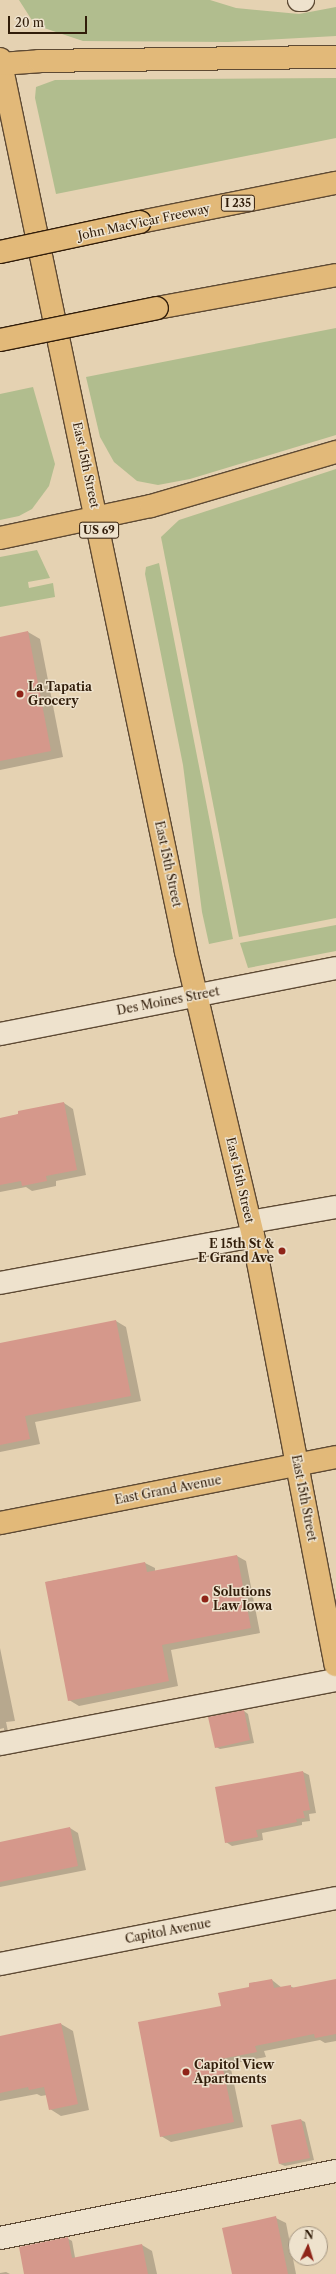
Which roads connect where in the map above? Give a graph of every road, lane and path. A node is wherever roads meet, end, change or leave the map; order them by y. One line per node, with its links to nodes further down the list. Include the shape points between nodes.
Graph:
1 (299, 0): 2 (street)
2 (303, 0)
3 (336, 57): 4 (main road)
4 (0, 62): 10 (main road, East 15th Street / US 69)
5 (336, 184): 6 (main road, John MacVicar Freeway / I 235, bridge)
6 (0, 252)
7 (336, 274): 8 (main road, bridge)
8 (0, 340)
9 (336, 452): 10 (main road, via 194,494)
10 (97, 519): 11 (main road); 13 (main road, East 15th Street / US 69)
11 (0, 538)
12 (336, 968): 13 (street, Des Moines Street)
13 (196, 996): 14 (street, Des Moines Street); 16 (main road, East 15th Street / US 69)
14 (0, 1034)
15 (336, 1207): 16 (street)
16 (251, 1229): 17 (street); 19 (main road, East 15th Street / US 69)
17 (0, 1283)
18 (336, 1457): 19 (main road, East Grand Avenue)
19 (298, 1465): 20 (main road, East Grand Avenue); 21 (main road, East 15th Street / US 69)
20 (0, 1523)
21 (336, 1665)
22 (336, 1680): 23 (street)
23 (0, 1744)
24 (336, 1898): 25 (street, Capitol Avenue)
25 (0, 1964)
26 (336, 2171): 27 (street)
27 (0, 2238)

